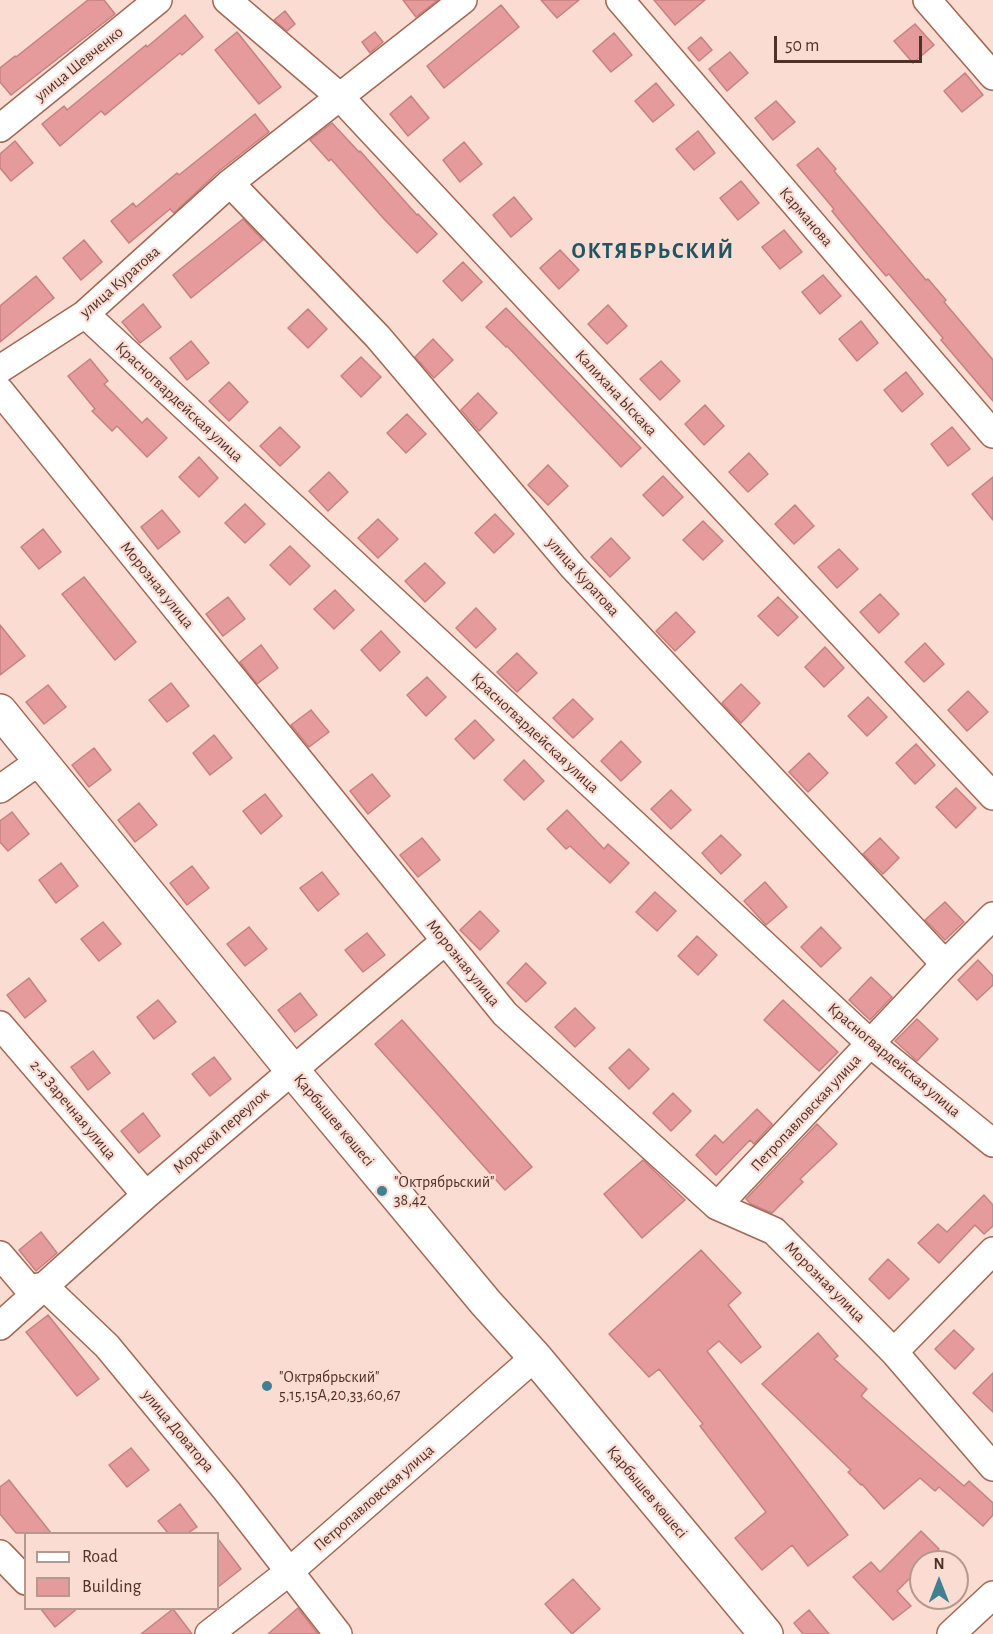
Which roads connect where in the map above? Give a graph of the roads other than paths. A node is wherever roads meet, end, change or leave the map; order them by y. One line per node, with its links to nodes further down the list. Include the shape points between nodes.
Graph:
1 (158, 0): 8 (street, улица Шевченко)
2 (227, 0): 7 (street, Калихана Ыскака)
3 (463, 0): 7 (street, улица Куратова)
4 (620, 0): 13 (street, Карманова)
5 (927, 0): 6 (street)
6 (993, 76)
7 (339, 96): 9 (street, улица Куратова); 17 (street, Калихана Ыскака)
8 (0, 128)
9 (231, 183): 10 (street, улица Куратова); 20 (street, улица Куратова, via 378,337 573,567)
10 (85, 314): 11 (street, улица Куратова); 22 (street, Красногвардейская улица)
11 (0, 369)
12 (0, 391): 19 (street, Морозная улица)
13 (993, 434)
14 (0, 711): 15 (main road, Қарбышев көшесі)
15 (40, 760): 16 (street); 23 (main road, Қарбышев көшесі)
16 (0, 789)
17 (993, 796)
18 (993, 916): 20 (street, Петропавловская улица)
19 (445, 941): 23 (street, Морской переулок); 26 (street, Морозная улица, via 505,1014)
20 (945, 964): 22 (street, Петропавловская улица)
21 (0, 1025): 25 (street, 2-я Заречная улица)
22 (871, 1044): 24 (street, Красногвардейская улица); 26 (street, Петропавловская улица)
23 (292, 1070): 25 (street, Морской переулок); 32 (main road, Қарбышев көшесі)
24 (993, 1143)
25 (146, 1195): 29 (street, Морской переулок)
26 (717, 1206): 31 (street, Морозная улица, via 774,1231)
27 (993, 1251): 31 (street)
28 (0, 1255): 29 (street, улица Доватора, via 29,1289)
29 (44, 1286): 30 (street, Морской переулок); 35 (street, улица Доватора, via 107,1346)
30 (0, 1326)
31 (894, 1352): 33 (street, Морозная улица)
32 (535, 1357): 35 (street, Петропавловская улица); 40 (main road, Қарбышев көшесі)
33 (993, 1467)
34 (0, 1554): 36 (street)
35 (290, 1571): 38 (street, Петропавловская улица); 39 (street, улица Доватора)
36 (24, 1579)
37 (993, 1595): 41 (street)
38 (209, 1634)
39 (338, 1634)
40 (766, 1634)
41 (951, 1634)

